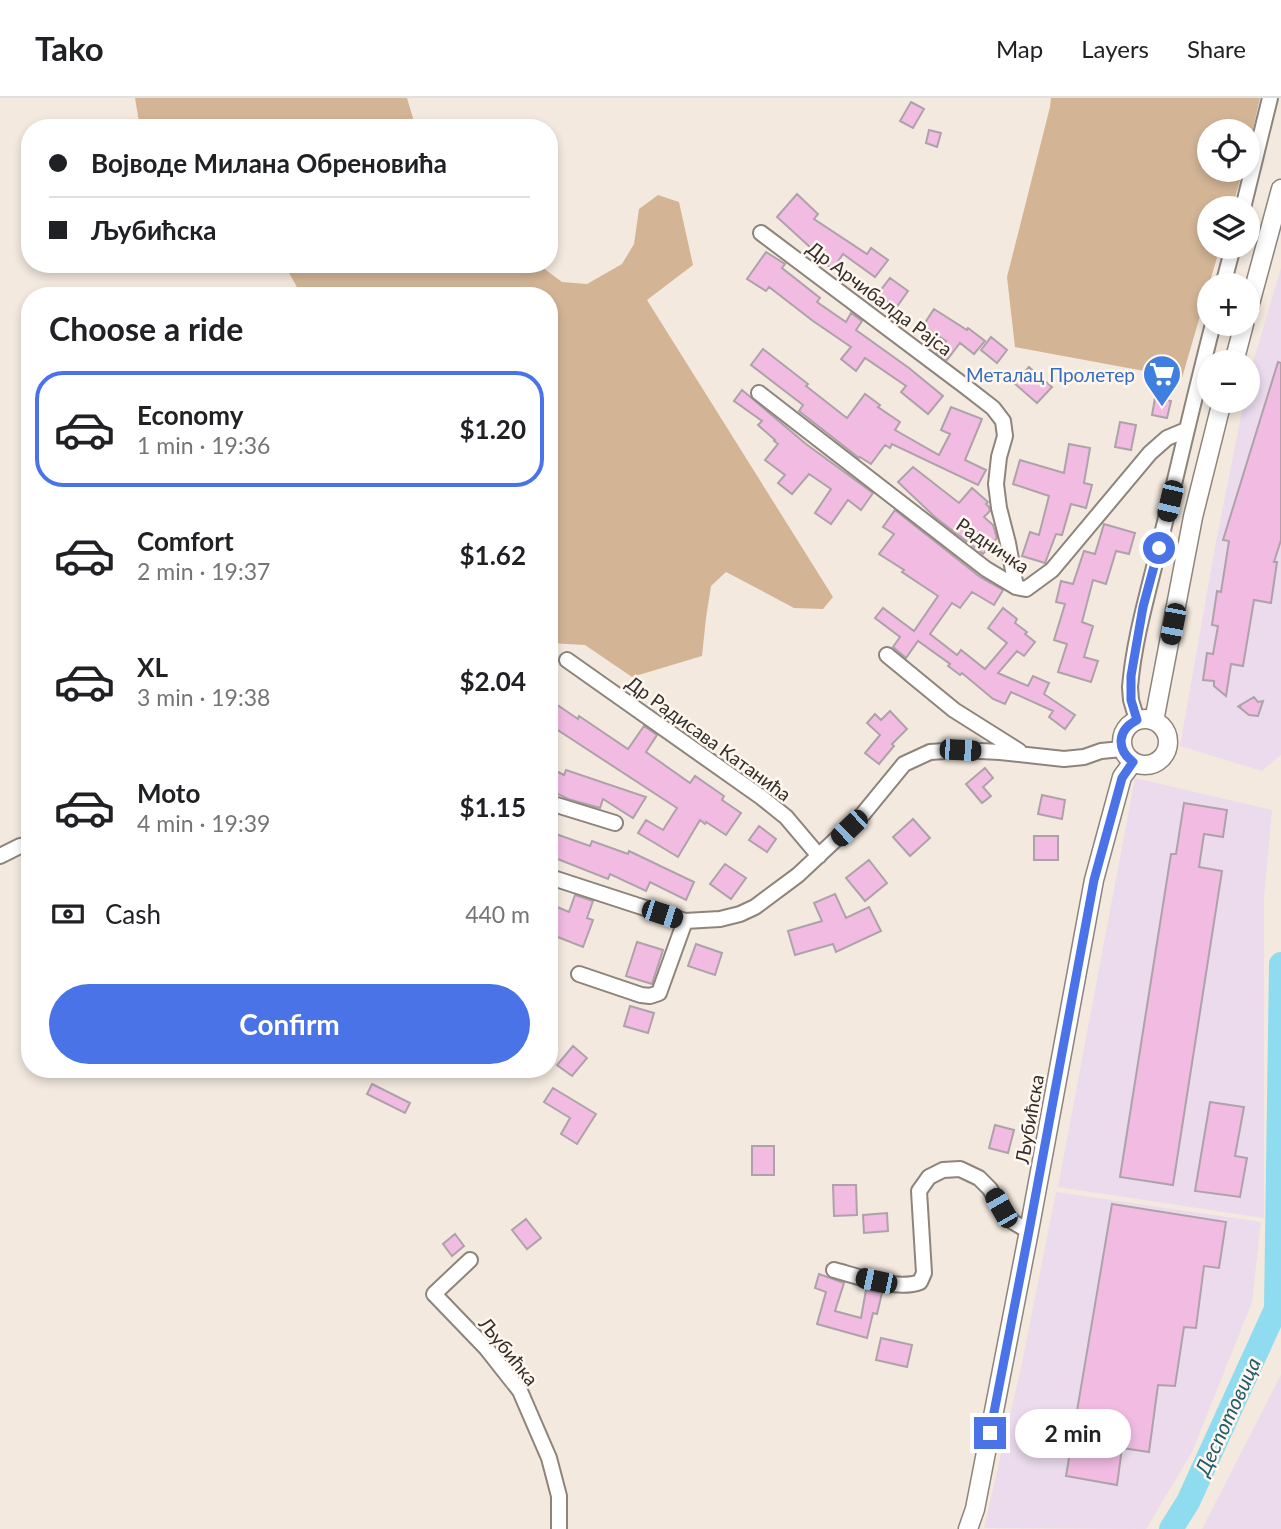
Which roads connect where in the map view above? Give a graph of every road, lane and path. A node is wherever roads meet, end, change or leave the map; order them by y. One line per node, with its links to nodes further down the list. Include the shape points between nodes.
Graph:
1 (1270, 98): 3 (street)
2 (1281, 190): 5 (street)
3 (1245, 196)
4 (761, 233): 10 (street, Др Арчибалда Рајса, via 966,387 1003,421 1005,436 996,484)
5 (1258, 273)
6 (1210, 336): 9 (street)
7 (759, 393): 10 (street, Радничка, via 986,569)
8 (1219, 413): 13 (street)
9 (1186, 430): 10 (street, Радничка, via 1150,453 1052,570 1026,589); 13 (street, via 1131,676 1131,700)
10 (1016, 587)
11 (887, 654): 14 (street, via 954,710)
12 (567, 660): 20 (street, Др Радисава Катанића, via 761,797 786,817)
13 (1146, 720): 15 (street, via 1124,732); 15 (street, via 1160,724 1167,736 1163,756 1146,765)
14 (1023, 754): 15 (street, via 1064,759 1101,751); 20 (street, via 930,752 904,764 863,814)
15 (1128, 755): 24 (street, Љубићска, via 1094,880)
16 (558, 805): 17 (street)
17 (615, 823)
18 (21, 846): 19 (street)
19 (0, 856)
20 (819, 856): 22 (street, via 755,907 720,919)
21 (558, 880): 22 (street)
22 (685, 921): 23 (street, via 659,993 641,995)
23 (579, 974)
24 (1029, 1231): 26 (street, via 1013,1223 979,1178 960,1169 943,1170 929,1177 919,1191 924,1273 920,1282 892,1284); 28 (street, Љубићска)
25 (470, 1260): 27 (street, Љубићка, via 434,1294 520,1391 549,1458 559,1496)
26 (834, 1270)
27 (559, 1529)
28 (968, 1529)

